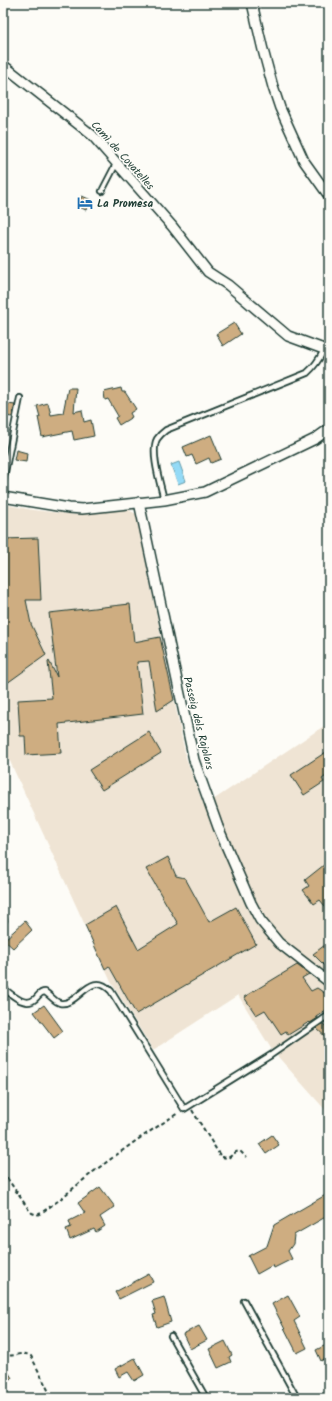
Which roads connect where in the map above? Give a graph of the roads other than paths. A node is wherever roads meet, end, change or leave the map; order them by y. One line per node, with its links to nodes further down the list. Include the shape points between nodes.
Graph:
1 (252, 3): 5 (street, via 280,108 304,161)
2 (3, 65): 3 (street, Camì de Covatelles, via 92,135)
3 (116, 164): 4 (lane); 6 (street, Camì de Covatelles, via 172,226 205,269 228,285 282,332)
4 (102, 191)
5 (329, 196)
6 (326, 350): 11 (lane, via 307,372 166,430 160,435 154,451)
7 (20, 398): 9 (lane)
8 (329, 429): 11 (street, via 315,439 213,489)
9 (3, 482)
10 (3, 497): 12 (street, via 82,509)
11 (164, 500): 12 (street)
12 (139, 502): 13 (street, Passeig dels Rajolars, via 194,760 218,827 260,920 279,943)
13 (329, 982)
14 (3, 988): 15 (lane, via 24,1002 35,1000 39,994 45,992 58,1002 65,1003 70,1002 88,987 106,986 184,1109 271,1055)
15 (329, 1015)
16 (244, 1301): 19 (lane)
17 (171, 1336): 18 (lane)
18 (206, 1398)
19 (297, 1398)

